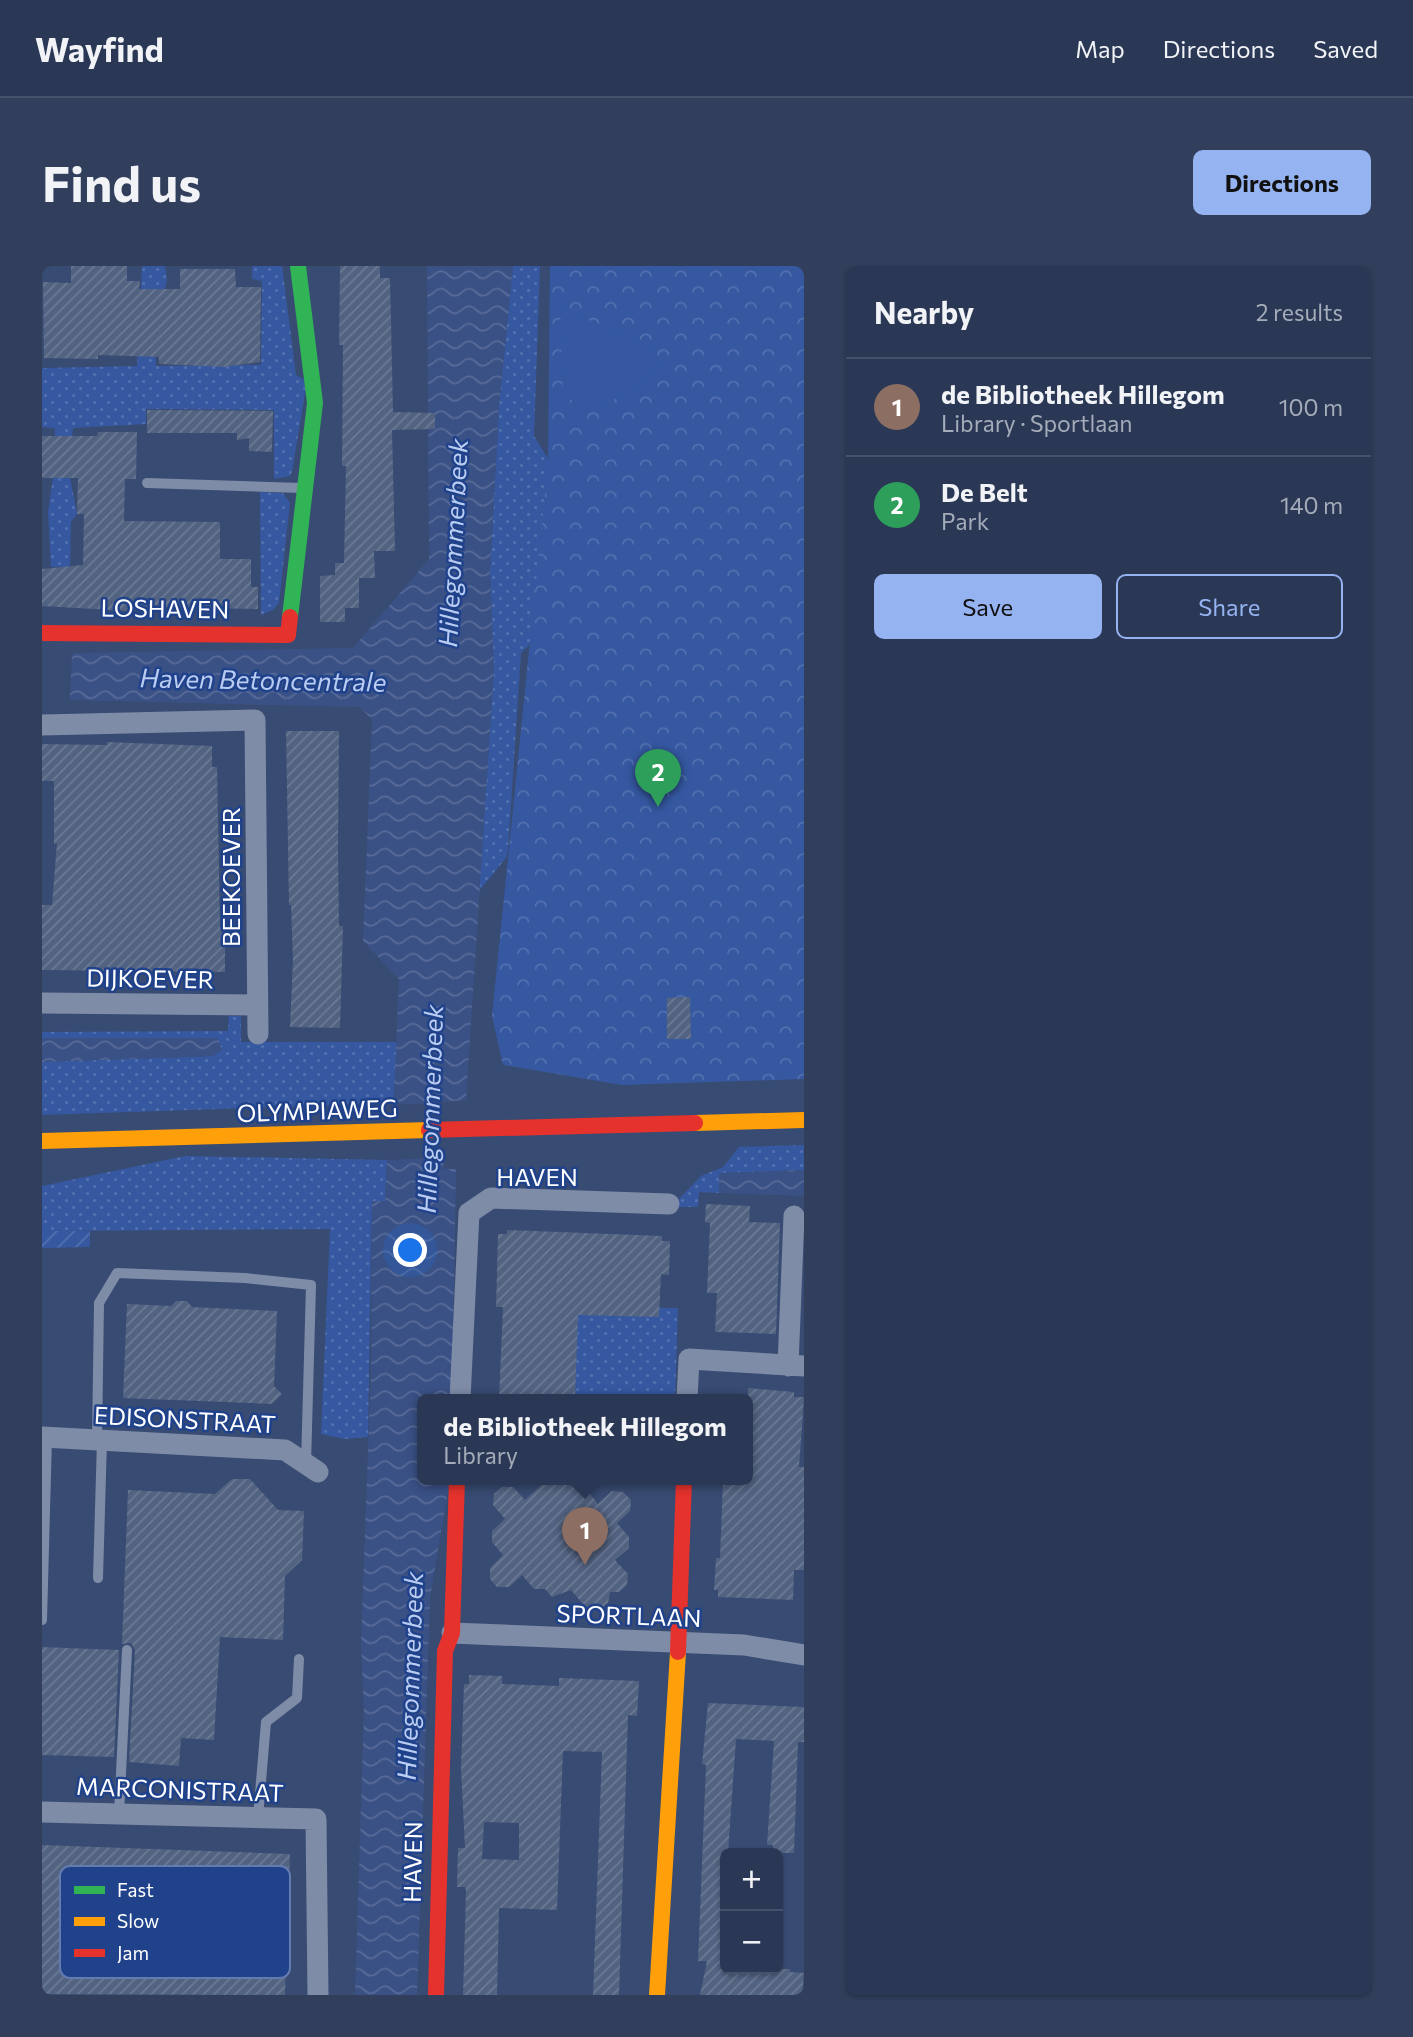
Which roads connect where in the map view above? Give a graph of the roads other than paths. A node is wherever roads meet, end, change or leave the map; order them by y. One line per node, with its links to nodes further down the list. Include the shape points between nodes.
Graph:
1 (298, 266): 3 (street, via 315,403)
2 (147, 483): 3 (lane)
3 (305, 489): 4 (street, LOSHAVEN, via 288,635)
4 (42, 633)
5 (42, 725): 7 (street, BEEKOEVER, via 255,720)
6 (42, 1003): 7 (street, DIJKOEVER)
7 (257, 1005): 8 (street, BEEKOEVER)
8 (258, 1034)
9 (804, 1120): 10 (street, OLYMPIAWEG)
10 (42, 1141)
11 (669, 1205): 14 (street, HAVEN, via 491,1198 469,1213)
12 (794, 1216): 13 (street)
13 (796, 1366): 15 (street, via 689,1359)
14 (460, 1394)
15 (687, 1394)
16 (44, 1437): 17 (street, EDISONSTRAAT); 22 (lane)
17 (99, 1440): 18 (street, EDISONSTRAAT, via 285,1450); 18 (lane, via 99,1303 117,1273 311,1285); 21 (lane)
18 (312, 1468)
19 (457, 1485): 23 (street, HAVEN)
20 (684, 1485): 24 (street)
21 (98, 1578)
22 (42, 1620)
23 (452, 1633): 24 (street, SPORTLAAN); 32 (street, HAVEN, via 445,1651)
24 (679, 1643): 26 (street, SPORTLAAN, via 744,1645); 33 (street)
25 (127, 1650): 29 (lane)
26 (804, 1655)
27 (299, 1659): 30 (lane, via 297,1698 266,1722)
28 (42, 1812): 29 (street, MARCONISTRAAT)
29 (119, 1814): 30 (street, MARCONISTRAAT)
30 (258, 1817): 31 (street, MARCONISTRAAT, via 316,1819)
31 (318, 1995)
32 (436, 1995)
33 (657, 1995)

